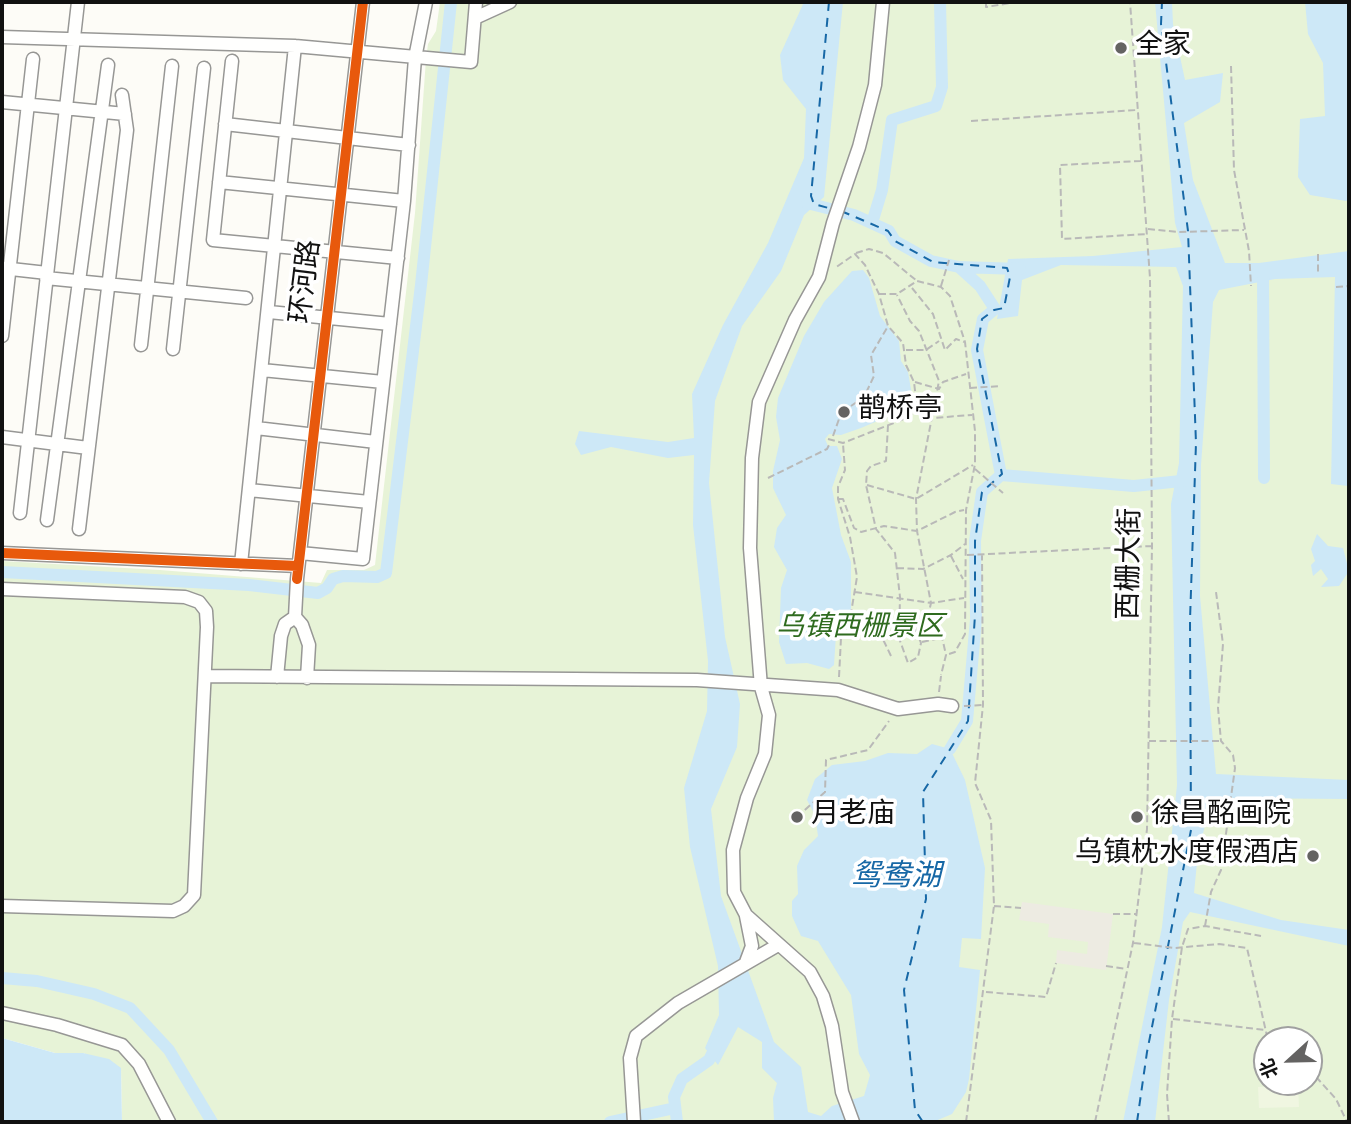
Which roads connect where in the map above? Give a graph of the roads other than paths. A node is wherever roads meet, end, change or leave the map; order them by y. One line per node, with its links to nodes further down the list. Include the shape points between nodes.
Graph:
1 (78, 2): 9 (street)
2 (363, 2): 11 (street, 环河路)
3 (426, 2): 12 (street)
4 (476, 2): 7 (street)
5 (510, 2): 7 (street)
6 (883, 2): 73 (street, via 875,85 819,277 758,402 750,548)
7 (475, 18): 12 (street, via 471,62)
8 (2, 37): 9 (street)
9 (75, 40): 10 (street); 21 (street)
10 (295, 46): 11 (street); 25 (street)
11 (358, 53): 12 (street); 26 (street, 环河路)
12 (415, 58): 27 (street)
13 (33, 59): 20 (street)
14 (232, 61): 24 (street)
15 (108, 65): 22 (street)
16 (172, 66): 39 (street)
17 (204, 68): 40 (street)
18 (122, 95): 23 (street)
19 (2, 103): 20 (street)
20 (27, 105): 21 (street); 35 (street)
21 (64, 108): 22 (street); 36 (street)
22 (102, 112): 23 (street); 37 (street)
23 (125, 114): 38 (street, via 127,130)
24 (225, 124): 25 (street); 28 (street)
25 (286, 131): 26 (street); 29 (street)
26 (348, 138): 27 (street); 30 (street, 环河路)
27 (409, 145): 31 (street)
28 (219, 181): 29 (street); 32 (street, via 213,240)
29 (279, 188): 30 (street); 32 (street)
30 (341, 195): 31 (street); 33 (street, 环河路)
31 (404, 201): 34 (street)
32 (273, 244): 33 (street); 42 (street)
33 (335, 251): 34 (street); 43 (street, 环河路)
34 (398, 258): 44 (street)
35 (5, 269): 36 (street); 45 (street)
36 (46, 275): 37 (street); 54 (street)
37 (79, 282): 38 (street); 56 (street)
38 (108, 285): 39 (street); 57 (street)
39 (147, 288): 40 (street); 46 (street)
40 (179, 291): 41 (street); 47 (street)
41 (246, 298)
42 (269, 312): 43 (street); 48 (street)
43 (327, 318): 44 (street); 49 (street, 环河路)
44 (390, 324): 50 (street)
45 (2, 336)
46 (141, 345)
47 (173, 349)
48 (262, 370): 49 (street); 51 (street)
49 (320, 376): 50 (street); 52 (street, 环河路)
50 (383, 382): 55 (street)
51 (256, 428): 52 (street); 58 (street)
52 (314, 435): 55 (street); 59 (street, 环河路)
53 (2, 437): 54 (street)
54 (28, 440): 56 (street); 61 (street)
55 (376, 442): 60 (street)
56 (58, 443): 57 (street); 62 (street)
57 (88, 448): 63 (street)
58 (249, 490): 59 (street); 66 (street)
59 (307, 496): 60 (street); 65 (street, 环河路)
60 (369, 502): 65 (street, via 363,559)
61 (20, 513)
62 (47, 520)
63 (79, 529)
64 (2, 553): 66 (street)
65 (300, 553): 67 (street, 环河路)
66 (241, 564): 67 (street)
67 (298, 573): 69 (street, 环河路)
68 (2, 589): 70 (street, via 186,597 199,602 206,611)
69 (295, 617): 71 (street, via 285,624 281,636); 72 (street, via 309,645)
70 (205, 676): 71 (street); 75 (street, via 194,895 173,911)
71 (277, 677): 72 (street)
72 (307, 678): 73 (street, via 697,680)
73 (761, 687): 74 (street, via 838,690 898,709); 76 (street, via 769,715 765,754 733,850 734,892)
74 (952, 706)
75 (2, 906)
76 (746, 915): 77 (street); 78 (street, via 752,946)
77 (778, 945): 78 (street); 82 (street, via 810,972 823,996 842,1092)
78 (746, 962): 81 (street, via 659,1016 636,1036 630,1058)
79 (2, 1013): 80 (street, via 122,1045 139,1064)
80 (169, 1122)
81 (634, 1122)
82 (853, 1122)

